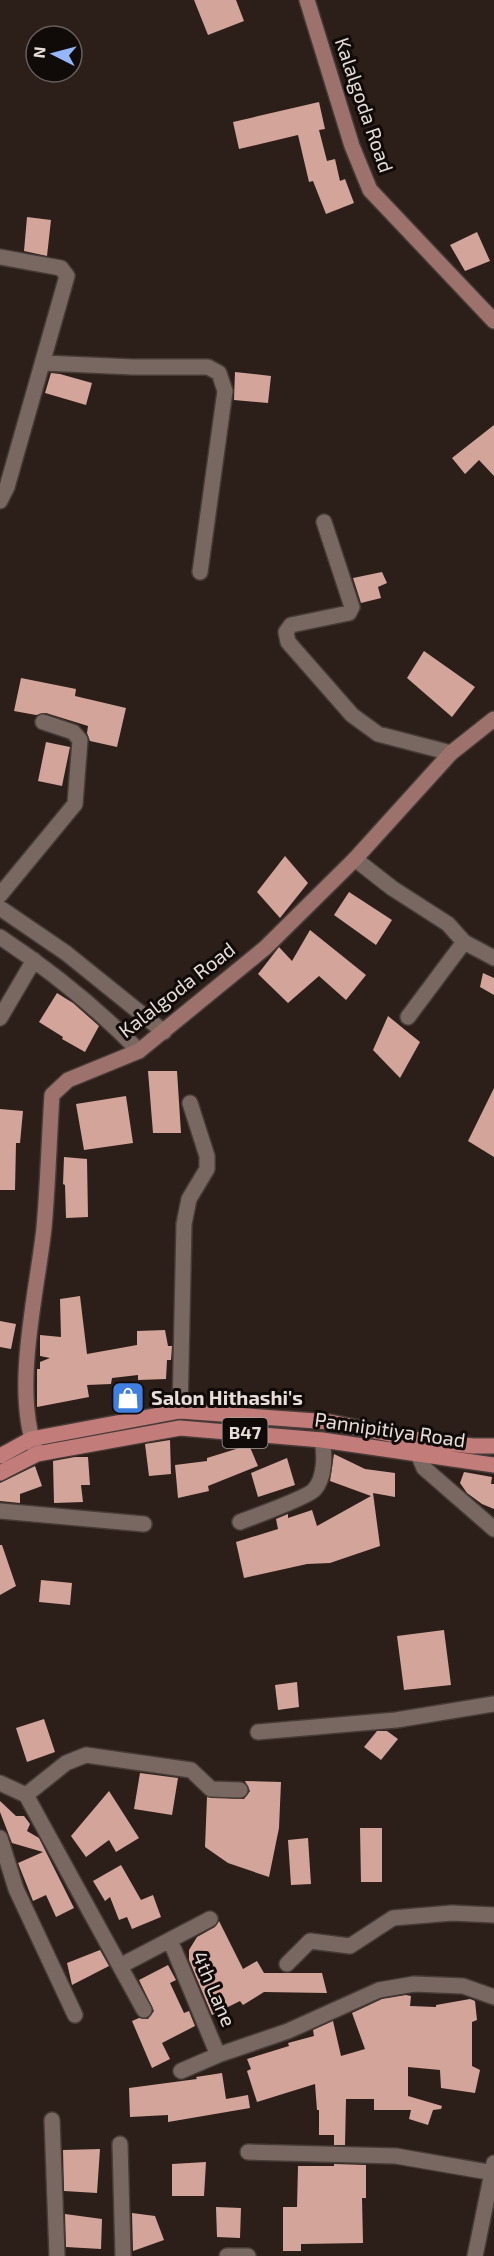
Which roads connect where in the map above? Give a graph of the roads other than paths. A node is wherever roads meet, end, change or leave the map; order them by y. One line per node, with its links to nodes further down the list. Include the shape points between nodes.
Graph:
1 (308, 0): 3 (street, Kalalgoda Road, via 352,146 370,190)
2 (0, 257): 4 (street, via 61,268 67,276)
3 (494, 321)
4 (43, 363): 5 (street); 8 (street, via 208,367 219,373 225,391)
5 (6, 462): 6 (street, via 7,487)
6 (0, 501)
7 (324, 522): 11 (street, via 352,607 349,613 291,626 286,632 288,642 352,715 378,734)
8 (200, 572)
9 (494, 719): 11 (street, Kalalgoda Road)
10 (43, 722): 13 (street, via 73,732 80,740 75,804)
11 (451, 753): 12 (street, Kalalgoda Road)
12 (355, 860): 16 (street, via 448,924); 21 (street, Kalalgoda Road, via 265,948)
13 (0, 895)
14 (0, 908): 21 (street, via 66,954)
15 (0, 937): 18 (street)
16 (464, 942): 17 (street); 19 (street)
17 (494, 958)
18 (34, 960): 20 (street); 22 (street, via 109,1021)
19 (408, 1017)
20 (0, 1018)
21 (164, 1032): 22 (street, Kalalgoda Road)
22 (139, 1051): 25 (street, Kalalgoda Road, via 68,1080 52,1095 44,1227 25,1375)
23 (190, 1103): 24 (street, via 207,1156 207,1169 189,1199 184,1224)
24 (180, 1412): 25 (main road, Pannipitiya Road / B47); 28 (main road, Pannipitiya Road / B47, via 330,1422)
25 (31, 1439): 29 (street, Kalalgoda Road); 30 (main road, Pannipitiya Road / B47)
26 (322, 1440): 28 (main road, Pannipitiya Road / B47); 29 (main road, Pannipitiya Road / B47, via 180,1428); 34 (street, via 321,1479 313,1491)
27 (494, 1446): 28 (main road, Pannipitiya Road / B47)
28 (418, 1447): 31 (main road, Pannipitiya Road / B47); 36 (street, via 424,1468)
29 (37, 1454): 32 (main road, Pannipitiya Road / B47)
30 (0, 1456)
31 (494, 1465)
32 (0, 1473)
33 (0, 1511): 35 (street)
34 (240, 1522)
35 (144, 1524)
36 (494, 1528)
37 (494, 1704): 38 (street, via 396,1720)
38 (258, 1732)
39 (0, 1783): 41 (street)
40 (240, 1790): 41 (street, via 211,1790 190,1770 86,1755 66,1762)
41 (26, 1795): 47 (street)
42 (0, 1838): 50 (street, via 16,1889)
43 (494, 1915): 46 (street, via 452,1913 393,1918 350,1946 310,1941)
44 (210, 1919): 45 (street)
45 (170, 1940): 47 (street); 51 (street, 4th Lane)
46 (287, 1964)
47 (120, 1966): 49 (street)
48 (494, 1997): 51 (street, via 463,1986 414,1984 379,1990 288,2031)
49 (144, 2010)
50 (75, 2015)
51 (218, 2055): 52 (street)
52 (182, 2071)
53 (52, 2120): 58 (street)
54 (120, 2144): 59 (street)
55 (248, 2152): 57 (street, via 396,2156)
56 (494, 2163): 57 (street)
57 (494, 2172): 62 (street)
58 (57, 2256)
59 (123, 2256)
60 (227, 2256): 61 (street)
61 (248, 2256)
62 (475, 2256)

